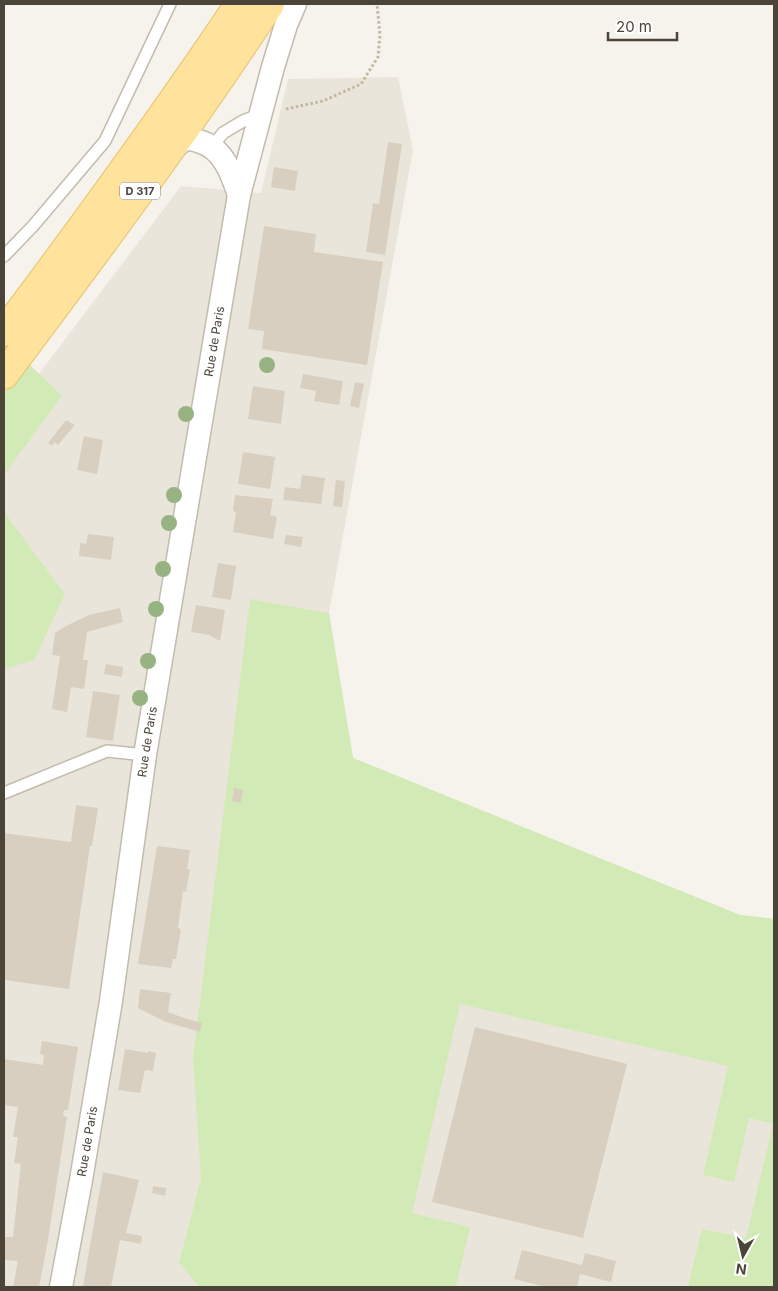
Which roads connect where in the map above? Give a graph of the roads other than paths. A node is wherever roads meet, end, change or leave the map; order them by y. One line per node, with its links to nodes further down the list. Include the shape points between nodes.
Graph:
1 (170, 4): 9 (lane, via 105,141 34,226)
2 (238, 4): 10 (main road, D 317, via 125,168)
3 (270, 4): 7 (main road, D 317)
4 (295, 4): 5 (street, Rue de Paris)
5 (261, 114): 6 (lane, via 223,132); 8 (street, Rue de Paris)
6 (212, 148): 7 (street, Rue de Paris, via 187,139); 8 (street, Rue de Paris, via 224,160)
7 (166, 154): 11 (main road, D 317)
8 (239, 195): 12 (street, Rue de Paris)
9 (4, 256)
10 (4, 332)
11 (4, 375)
12 (146, 756): 13 (lane, via 107,751); 14 (street, Rue de Paris, via 111,1001)
13 (4, 793)
14 (61, 1287)

